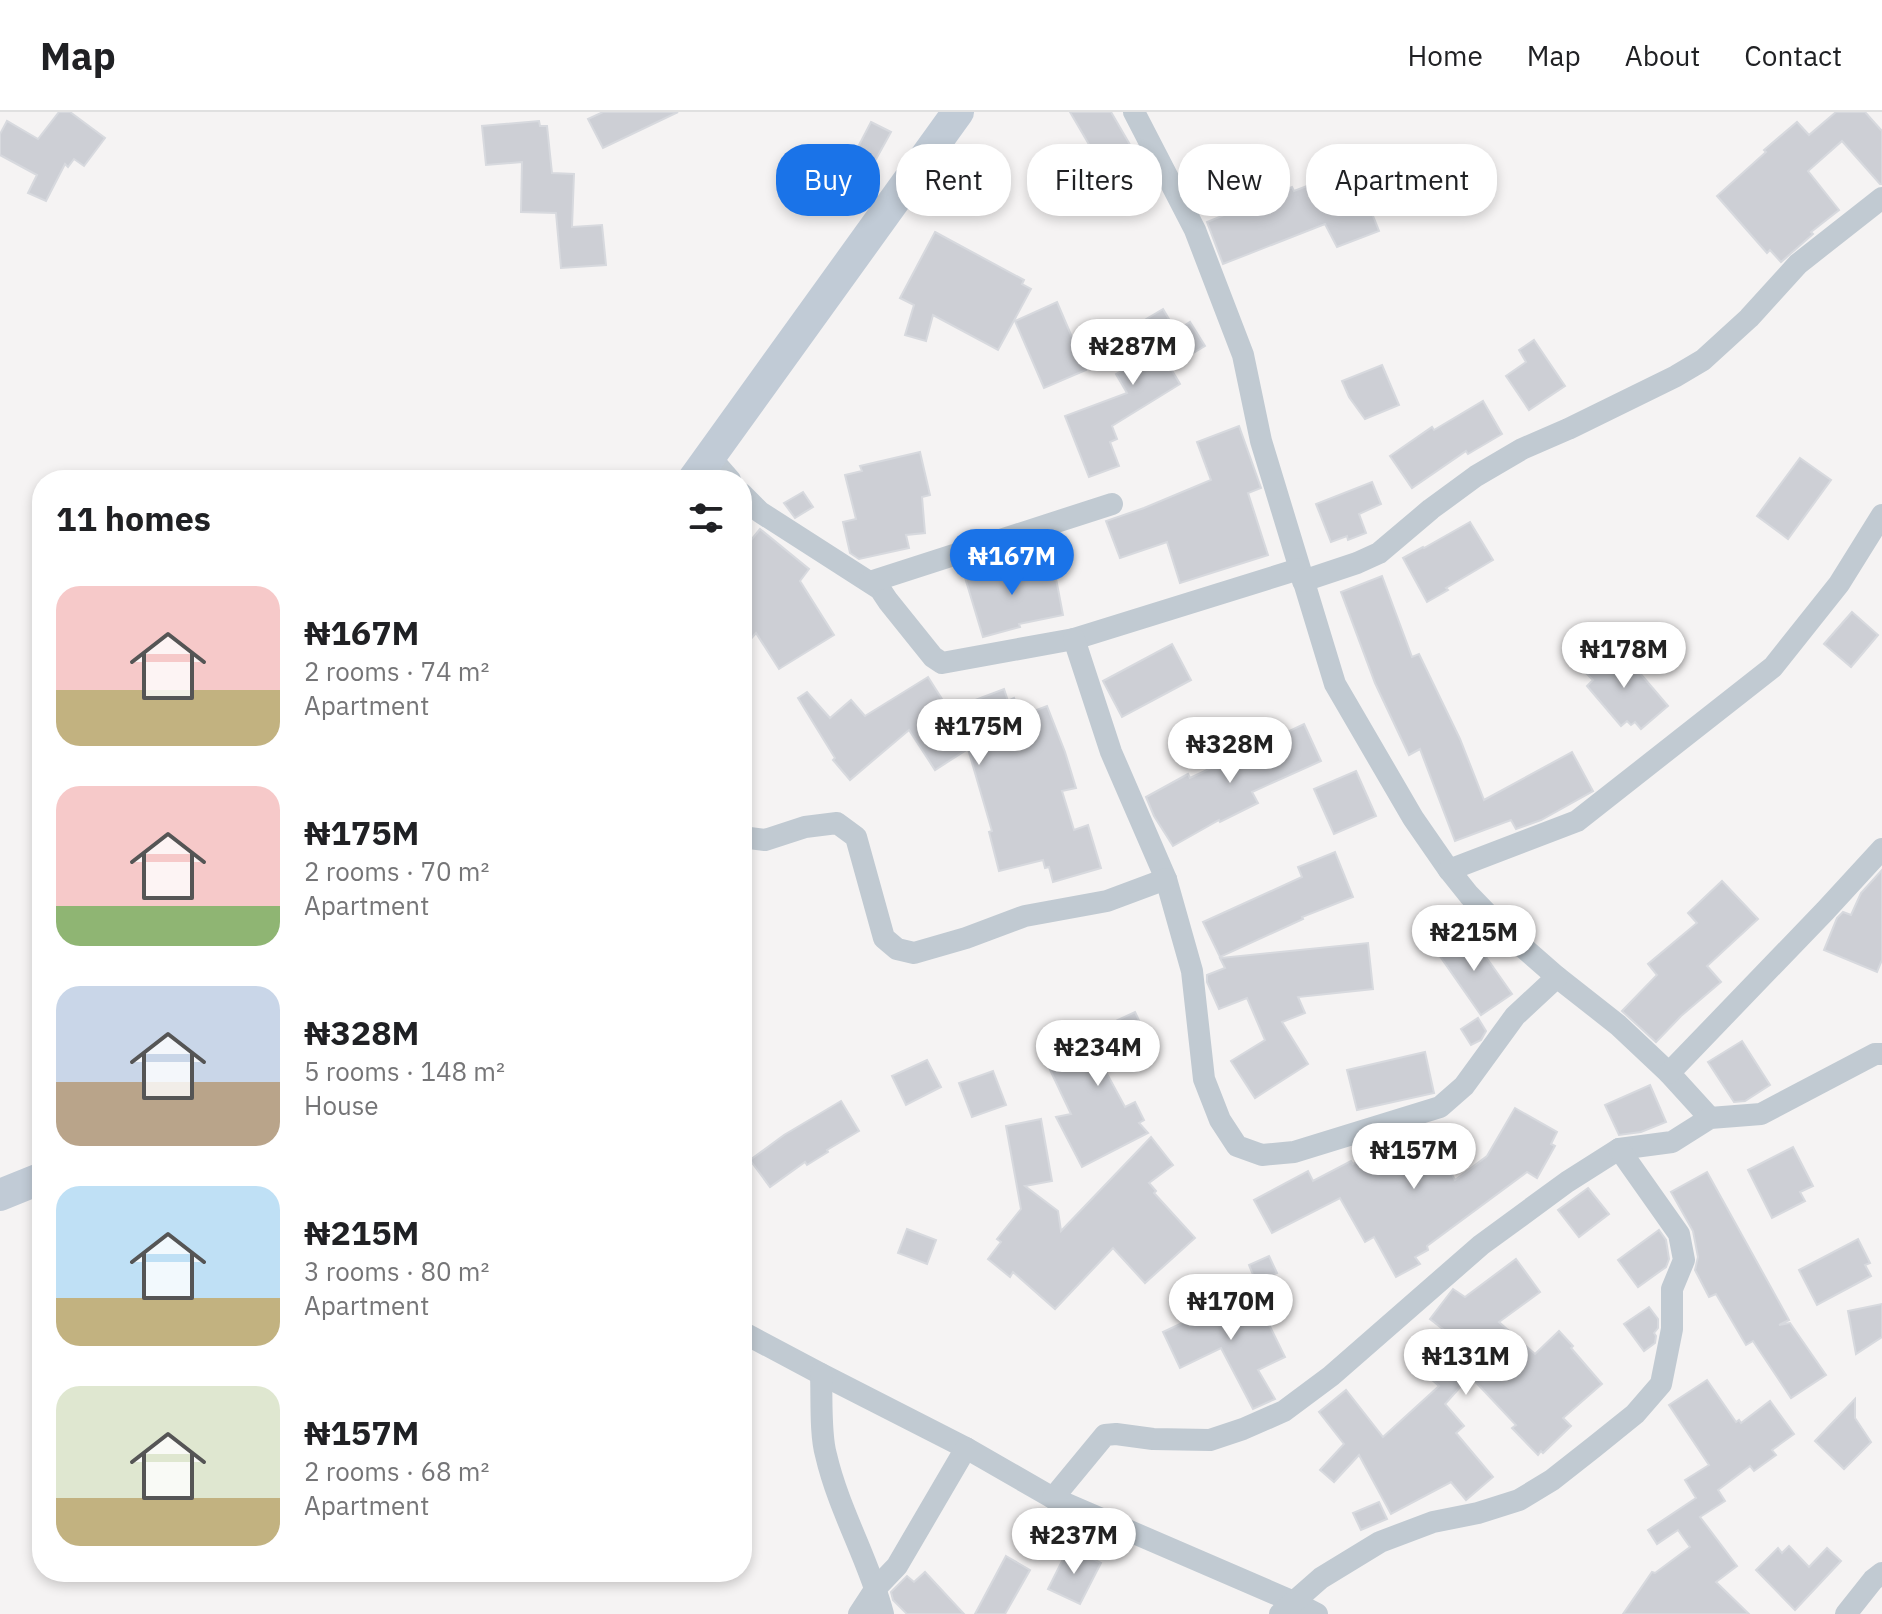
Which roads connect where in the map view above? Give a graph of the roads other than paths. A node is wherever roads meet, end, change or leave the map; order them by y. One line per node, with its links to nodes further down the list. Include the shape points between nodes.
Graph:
1 (958, 112): 4 (main road)
2 (1134, 112): 8 (street, via 1195,230 1243,355 1261,441)
3 (1882, 198): 8 (street, via 1798,264 1703,360 1476,476 1379,553)
4 (712, 470)
5 (752, 504): 9 (street)
6 (1112, 504): 9 (street)
7 (1882, 515): 13 (street, via 1839,584 1773,667 1577,821)
8 (1301, 575): 10 (street); 13 (street, via 1335,684)
9 (870, 582): 10 (street, via 942,663)
10 (1074, 639): 14 (street, via 1111,752)
11 (752, 838): 14 (street, via 837,823 856,837 884,938 897,949 914,953 1025,916 1107,901)
12 (1882, 849): 17 (street)
13 (1449, 870): 15 (street, via 1500,927)
14 (1166, 879): 15 (street, via 1192,971 1204,1079 1237,1146 1262,1155 1294,1152 1440,1107 1464,1086 1515,1016)
15 (1557, 977): 17 (street)
16 (1882, 1054): 18 (street, via 1761,1114)
17 (1669, 1073): 18 (street)
18 (1710, 1118): 19 (street, via 1672,1142)
19 (1619, 1149): 25 (street, via 1481,1245 1284,1411 1210,1440 1105,1435); 28 (street, via 1679,1234 1684,1260 1672,1289 1672,1329 1661,1384 1635,1414 1519,1500 1380,1542 1321,1578)
20 (32, 1182): 21 (main road)
21 (0, 1195)
22 (752, 1337): 23 (street)
23 (821, 1374): 24 (street); 27 (street, via 825,1453)
24 (966, 1448): 25 (street); 27 (street, via 897,1566)
25 (1053, 1498): 28 (street)
26 (1882, 1573): 32 (street)
27 (876, 1588): 29 (street); 30 (street)
28 (1287, 1608): 31 (street)
29 (859, 1614)
30 (883, 1614)
31 (1317, 1614)
32 (1846, 1614)

